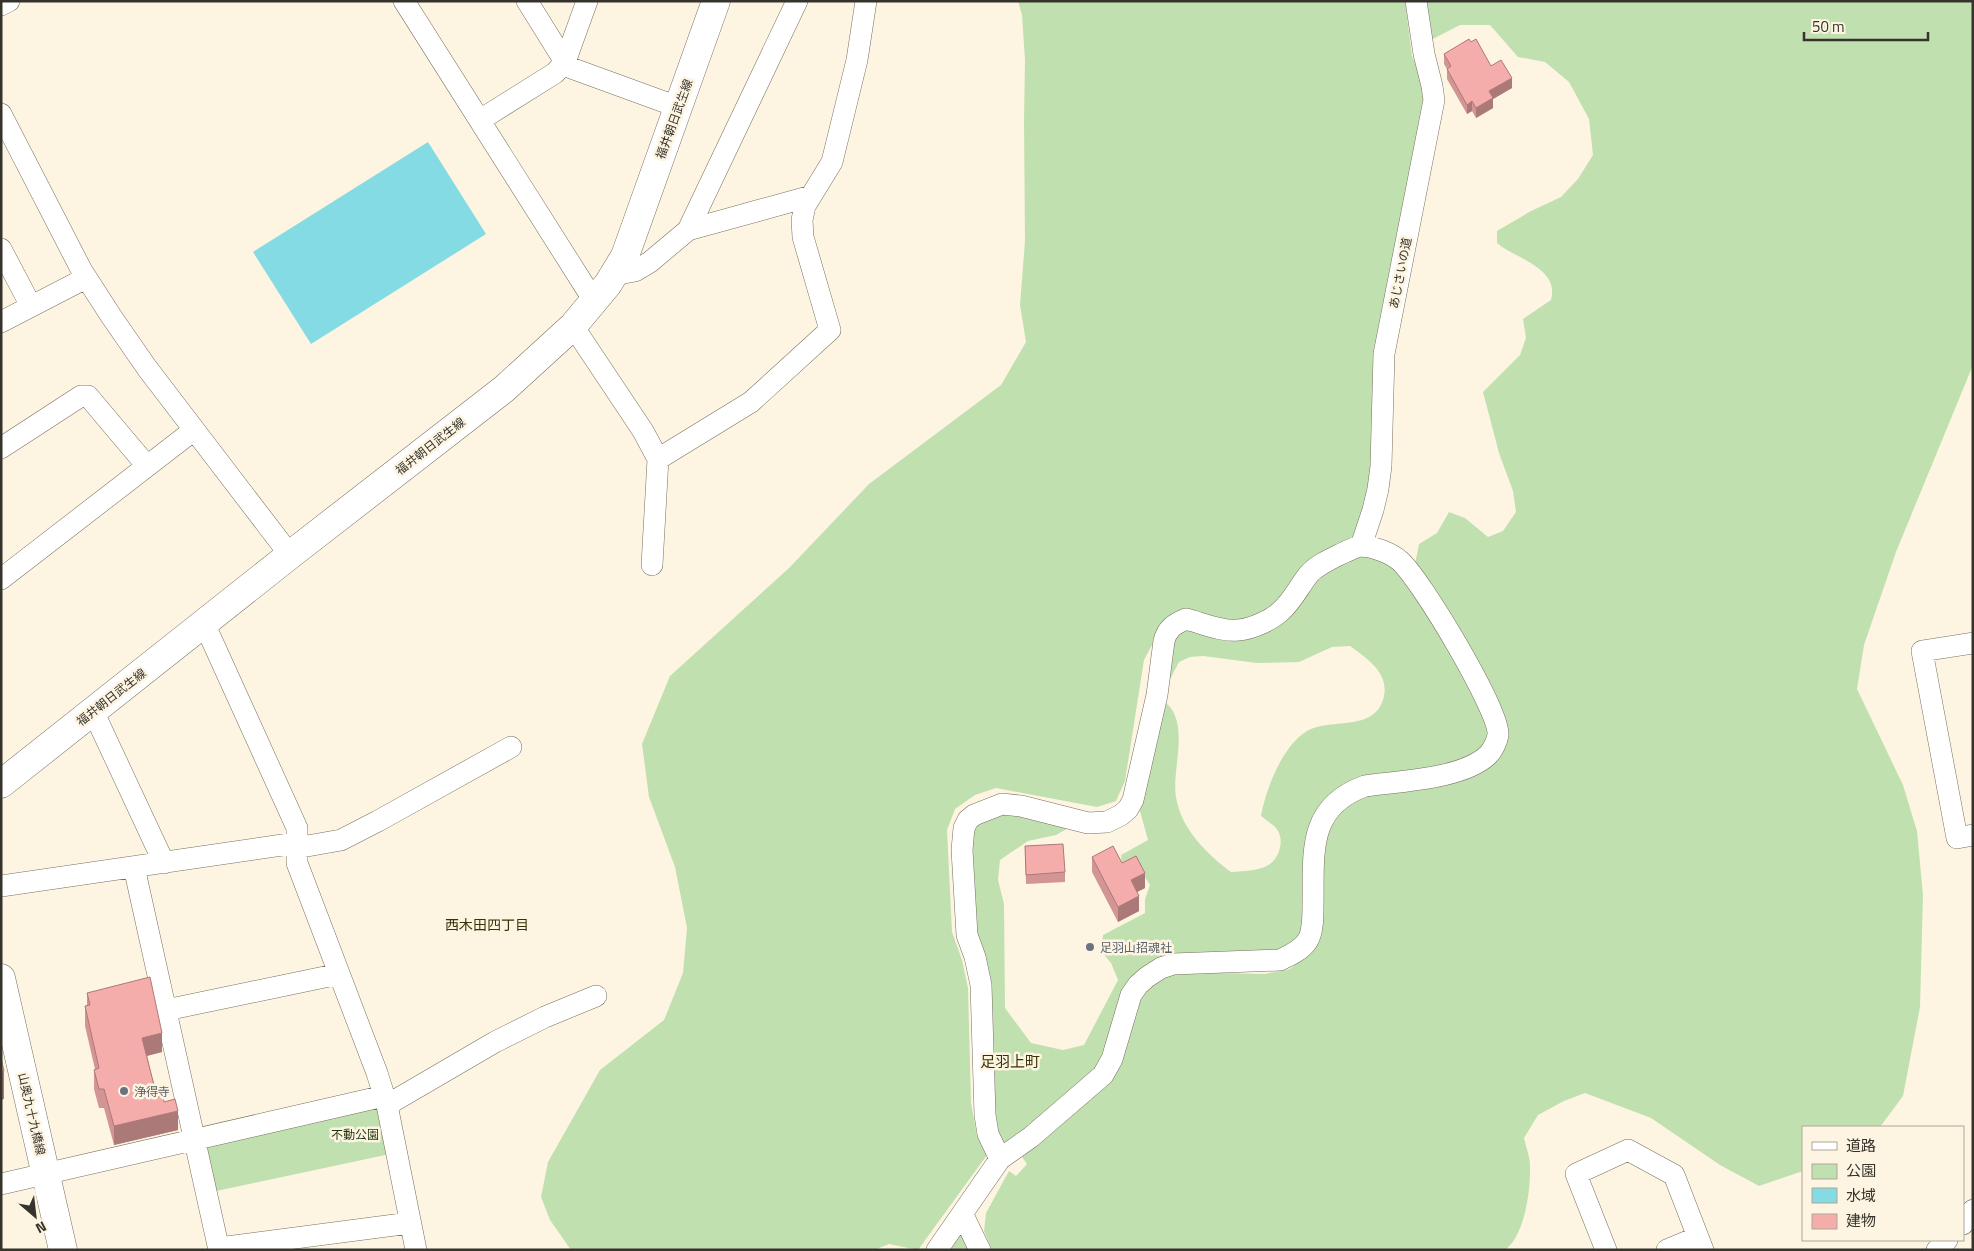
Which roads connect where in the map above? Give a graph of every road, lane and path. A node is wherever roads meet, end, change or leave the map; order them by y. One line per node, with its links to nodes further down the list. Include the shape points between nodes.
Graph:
1 (9, 1): 9 (street)
2 (404, 1): 13 (street)
3 (527, 1): 10 (street)
4 (587, 1): 10 (street)
5 (716, 1): 11 (main road, 福井朝日武生線)
6 (797, 1): 15 (street)
7 (866, 1): 14 (street, via 857,60 832,162)
8 (1416, 1): 27 (street, あじさいの道, via 1434,100 1384,354 1381,466 1373,510)
9 (1, 5)
10 (565, 62): 11 (street, via 571,68); 13 (street, via 555,73)
11 (678, 107): 17 (main road, 福井朝日武生線, via 625,256)
12 (1, 114): 18 (street)
13 (480, 120): 19 (street)
14 (811, 196): 15 (street); 25 (street, via 802,220 804,237 830,330 751,402)
15 (688, 230): 17 (street, via 650,262 635,271)
16 (1, 249): 20 (street)
17 (613, 275): 19 (main road, 福井朝日武生線)
18 (86, 278): 20 (street); 23 (street)
19 (594, 301): 22 (main road, 福井朝日武生線)
20 (31, 306): 21 (street)
21 (1, 322)
22 (573, 326): 25 (street); 28 (main road, 福井朝日武生線, via 504,389)
23 (194, 430): 26 (street); 28 (street)
24 (1, 448): 26 (street, via 81,396 88,396)
25 (658, 459): 29 (street)
26 (147, 466): 30 (street)
27 (1361, 546): 47 (street, via 1317,567 1282,610 1262,623 1237,631 1186,619 1170,627 1164,641 1157,695 1133,800 1121,814 1107,822 1088,823 1002,804 974,814 968,820 962,850 966,935 981,985 985,1115 988,1134); 47 (street, via 1383,551 1406,566 1461,652 1493,713 1498,735 1494,747 1481,760 1450,774 1365,786 1334,804 1326,813 1315,840 1312,920 1308,940 1280,960 1173,964 1147,977 1131,995 1112,1059 1103,1075 1031,1137)
28 (290, 555): 31 (main road, 福井朝日武生線)
29 (652, 565)
30 (1, 579)
31 (204, 623): 33 (main road, 福井朝日武生線); 37 (street, via 297,828)
32 (1973, 643): 36 (street, via 1922,651 1957,838)
33 (93, 711): 35 (main road, 福井朝日武生線); 38 (street)
34 (511, 747): 37 (street, via 341,840)
35 (1, 784)
36 (1973, 835)
37 (296, 846): 38 (street); 41 (street, via 297,864)
38 (164, 862): 39 (street)
39 (134, 867): 40 (street); 44 (street)
40 (1, 886)
41 (339, 974): 44 (street); 45 (street)
42 (1, 978): 48 (main road, 山奥九十九橋線)
43 (596, 996): 45 (street, via 545,1017)
44 (166, 1010): 46 (street)
45 (385, 1100): 46 (street); 52 (street)
46 (195, 1138): 48 (street); 56 (street)
47 (1000, 1159): 51 (street)
48 (45, 1174): 49 (street); 57 (main road, 山奥九十九橋線)
49 (1, 1184)
50 (1973, 1210): 53 (street)
51 (963, 1214): 59 (street); 60 (street)
52 (410, 1223): 56 (street); 58 (street)
53 (1964, 1223)
54 (1946, 1241): 63 (street)
55 (1700, 1243): 61 (street, via 1674,1175 1628,1150 1576,1174); 62 (street)
56 (219, 1249)
57 (63, 1250)
58 (416, 1250)
59 (937, 1250)
60 (980, 1250)
61 (1606, 1250)
62 (1667, 1250)
63 (1937, 1250)

